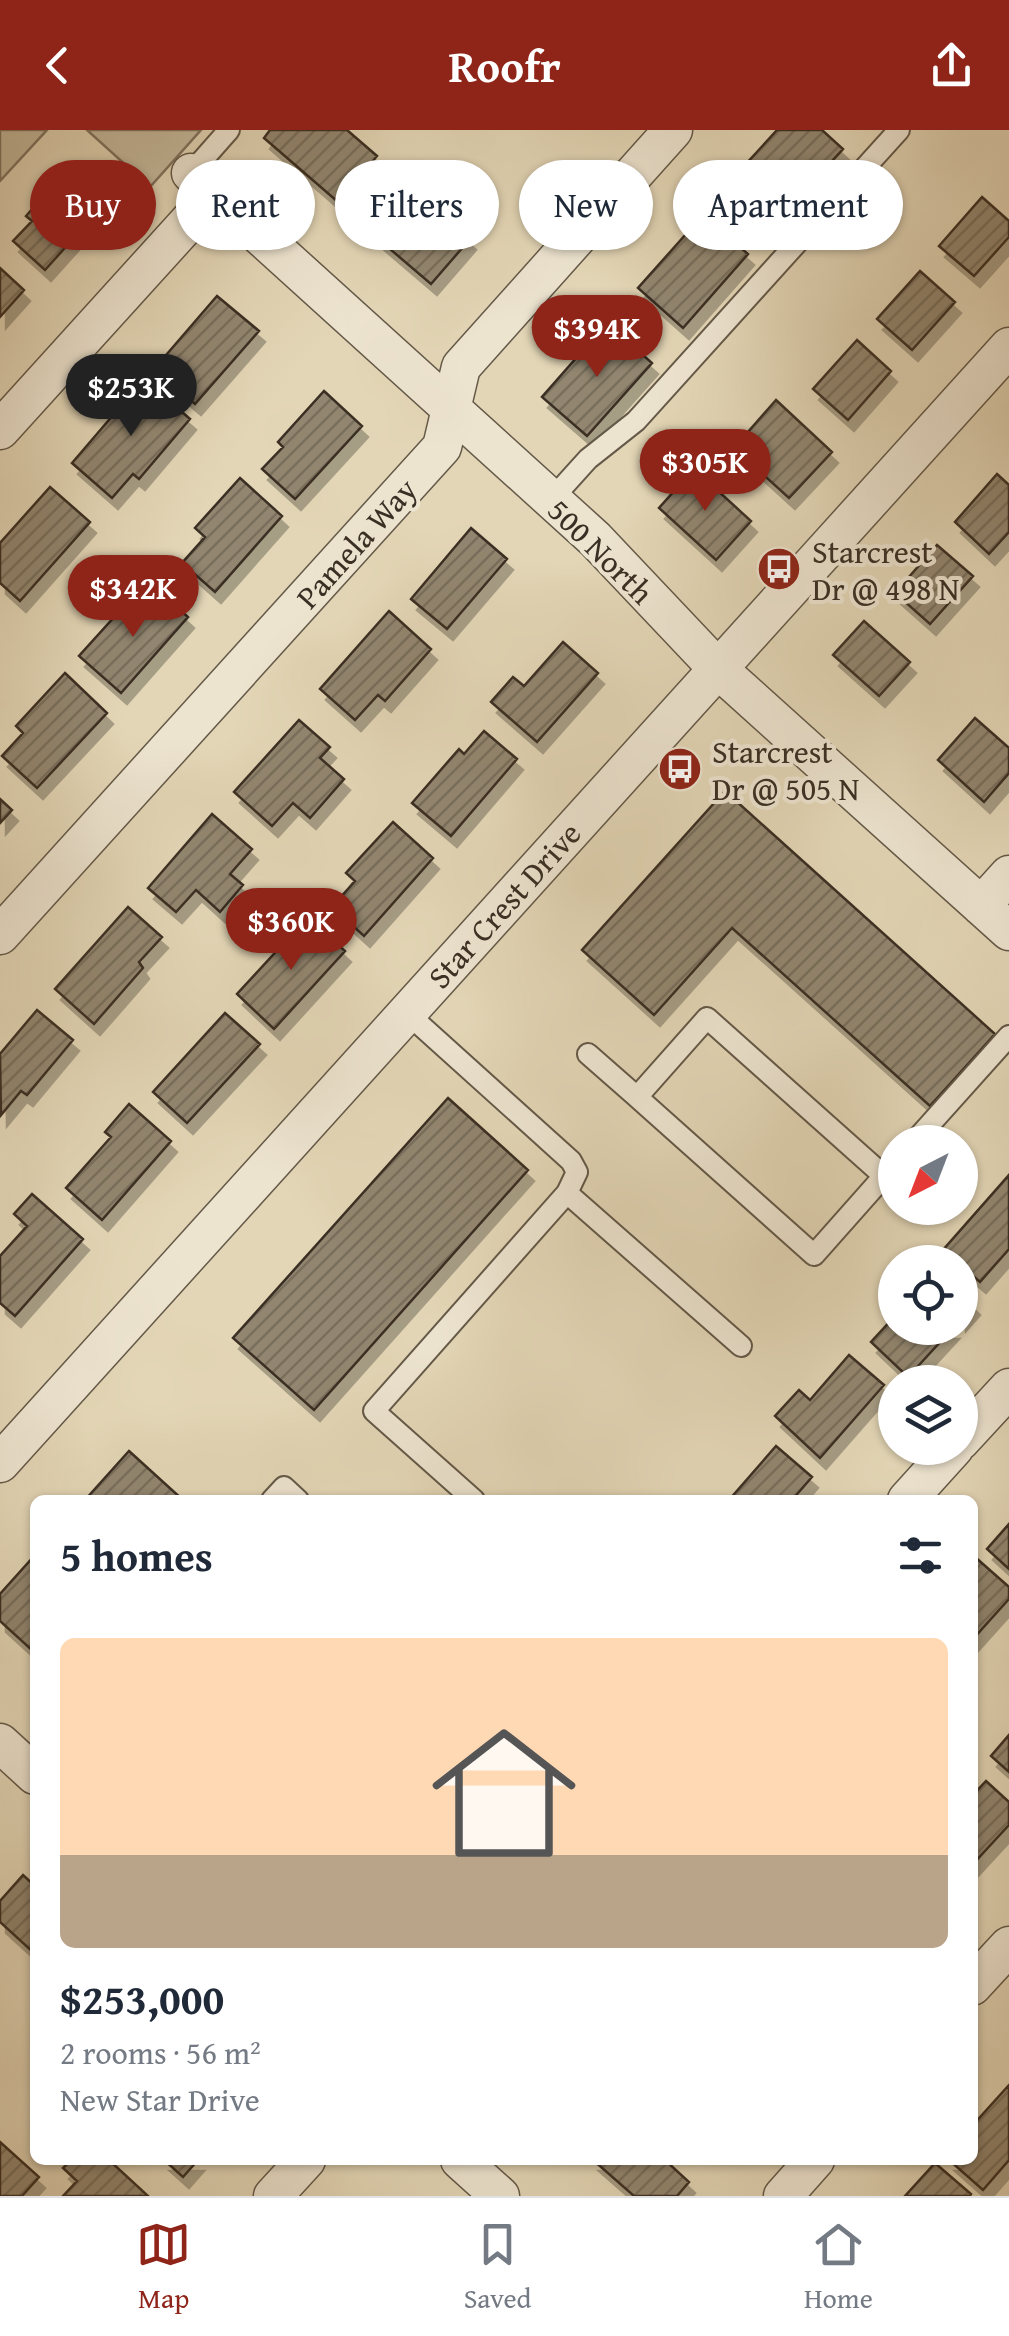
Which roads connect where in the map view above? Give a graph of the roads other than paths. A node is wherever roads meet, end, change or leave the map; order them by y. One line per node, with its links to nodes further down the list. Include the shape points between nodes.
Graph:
1 (229, 130): 4 (lane)
2 (674, 130): 8 (street, Pamela Way, via 460,367)
3 (898, 130): 10 (lane, via 636,421 588,459)
4 (214, 160)
5 (176, 216): 9 (street)
6 (277, 250): 8 (street, 500 North)
7 (1009, 347): 11 (street, Star Crest Drive)
8 (453, 410): 10 (street, 500 North); 14 (street, Pamela Way, via 442,447)
9 (0, 430)
10 (552, 500): 11 (street, 500 North)
11 (718, 670): 13 (street, 500 North); 15 (street, Star Crest Drive)
12 (1009, 876): 13 (street)
13 (995, 918)
14 (0, 935)
15 (407, 1013): 22 (lane, via 571,1161 577,1172); 26 (street, Star Crest Drive)
16 (1009, 1036): 19 (lane)
17 (588, 1054): 18 (lane)
18 (636, 1097): 20 (lane, via 707,1018); 21 (lane, via 814,1255)
19 (929, 1125)
20 (878, 1160)
21 (878, 1183)
22 (568, 1194): 23 (lane); 28 (lane, via 374,1411)
23 (741, 1346)
24 (1009, 1388): 25 (street)
25 (978, 1422)
26 (0, 1464)
27 (939, 1465): 29 (street)
28 (468, 1495)
29 (912, 1495)
30 (0, 1743): 31 (street)
31 (30, 1770)
32 (1009, 1946): 33 (street)
33 (978, 1980)
34 (302, 2165): 37 (street)
35 (466, 2165): 38 (street)
36 (810, 2165): 39 (street)
37 (274, 2196)
38 (500, 2196)
39 (782, 2196)

